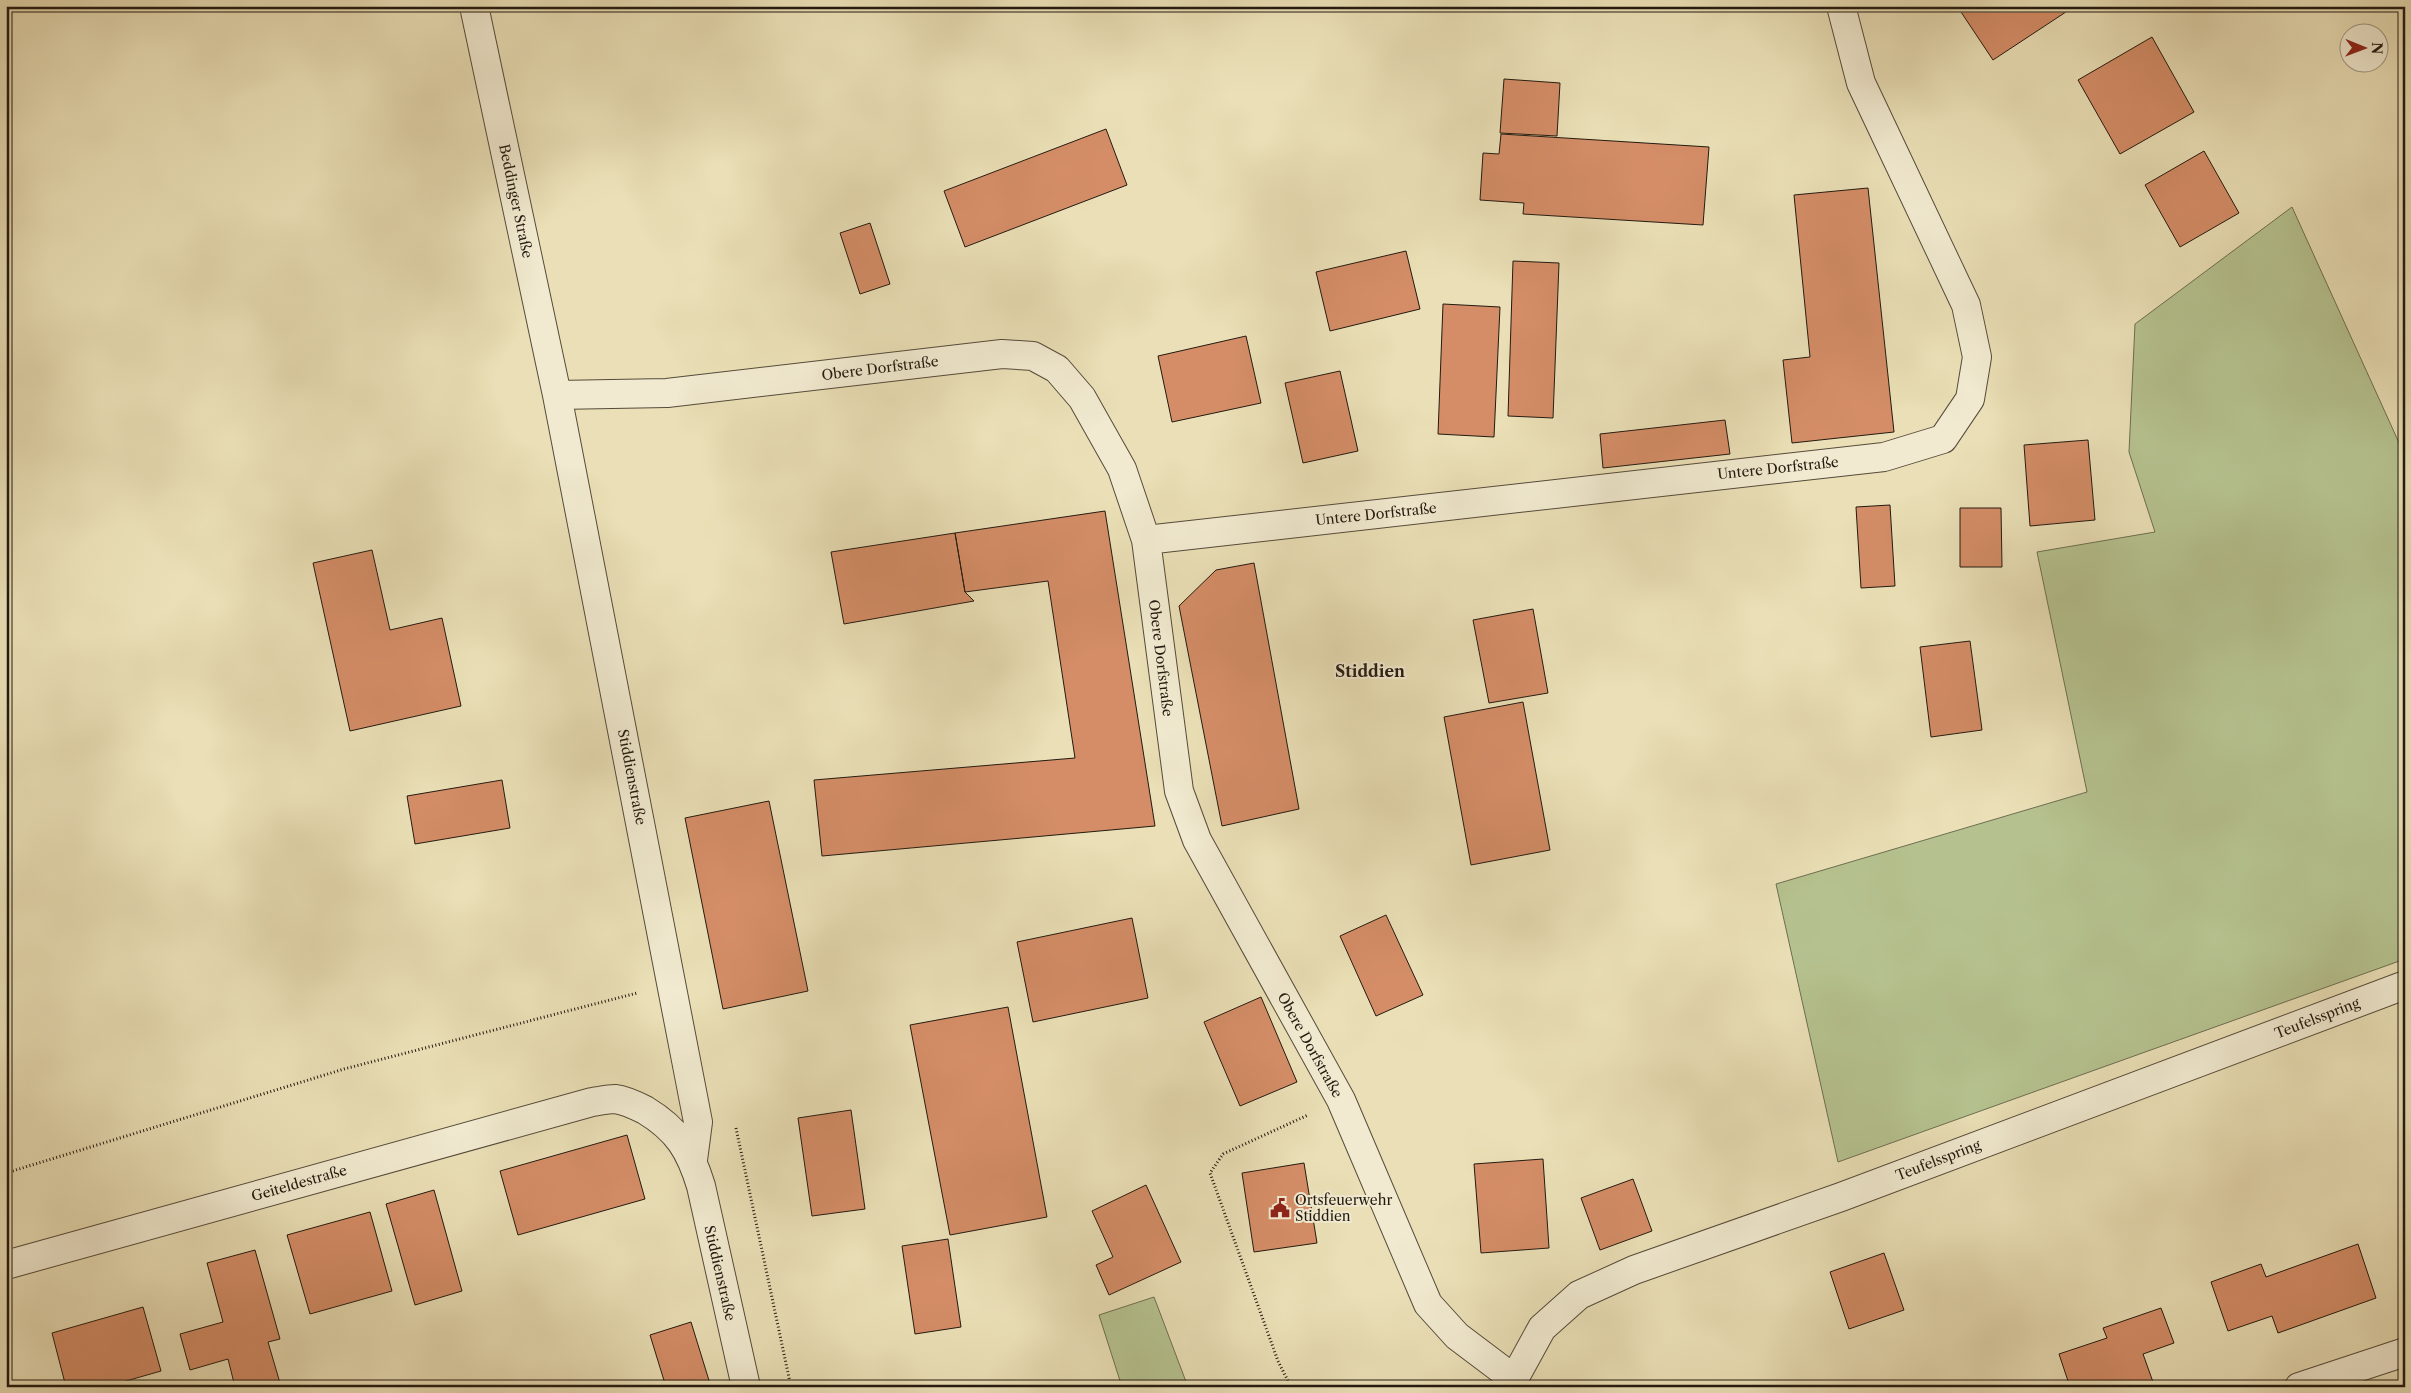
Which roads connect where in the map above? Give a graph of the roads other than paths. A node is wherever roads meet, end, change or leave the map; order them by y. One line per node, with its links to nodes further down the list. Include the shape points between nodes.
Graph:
1 (474, 6): 3 (street, Beddinger Straße)
2 (1841, 6): 4 (street, Untere Dorfstraße, via 1860,84 1966,306 1977,357 1970,400 1943,439 1884,456)
3 (558, 395): 4 (street, Obere Dorfstraße, via 667,393 1002,354 1033,356 1057,369 1082,398 1122,468); 7 (street, Stiddienstraße, via 698,1122)
4 (1146, 540): 10 (street, Obere Dorfstraße, via 1179,791 1197,840 1340,1100 1428,1304 1457,1336)
5 (2405, 985): 10 (street, Teufelsspring, via 1841,1197 1634,1270 1579,1295 1542,1328)
6 (592, 1102): 7 (street, Stiddienstraße, via 616,1099 640,1107 663,1121 680,1138); 8 (street, Geiteldestraße)
7 (693, 1160): 11 (street, Stiddienstraße)
8 (6, 1265)
9 (2405, 1352): 12 (street)
10 (1513, 1383)
11 (746, 1387)
12 (2299, 1387)

